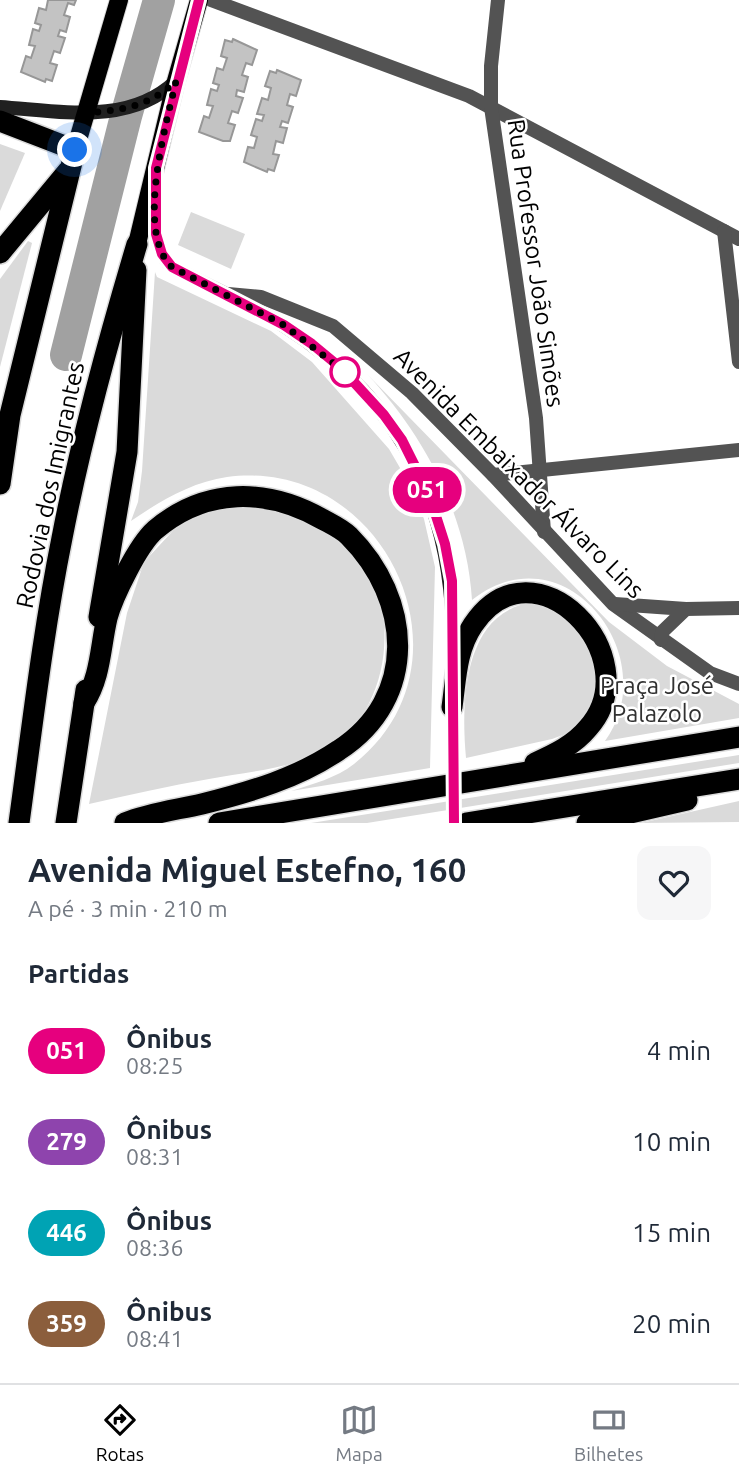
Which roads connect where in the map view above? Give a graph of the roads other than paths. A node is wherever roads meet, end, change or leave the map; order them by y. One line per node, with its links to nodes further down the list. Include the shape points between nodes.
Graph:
1 (119, 0): 8 (main road)
2 (199, 0): 5 (main road)
3 (211, 0): 7 (street)
4 (498, 0): 7 (street, Rua Professor João Simões)
5 (176, 81): 8 (main road, via 149,102); 11 (main road)
6 (0, 107): 8 (main road)
7 (491, 107): 12 (street); 21 (street, Rua Professor João Simões)
8 (86, 113): 10 (main road)
9 (0, 121): 10 (highway)
10 (72, 160): 15 (highway); 18 (highway, Rodovia dos Imigrantes)
11 (156, 168): 14 (main road); 16 (main road, via 156,234 165,260)
12 (724, 231): 13 (street); 17 (street)
13 (739, 239)
14 (137, 244): 30 (highway, via 127,452); 37 (highway, Rodovia dos Imigrantes, via 104,353 61,539)
15 (0, 253)
16 (223, 293): 22 (street, Avenida Embaixador Álvaro Lins, via 261,297 333,326 412,393); 31 (main road, via 284,325 341,368 402,440 429,494 445,544 454,621)
17 (739, 362)
18 (10, 415): 19 (highway); 23 (highway, Rodovia dos Imigrantes)
19 (0, 438)
20 (739, 450): 21 (street)
21 (541, 470): 22 (street); 24 (street, Rua Professor João Simões)
22 (494, 474): 24 (street, Avenida Embaixador Álvaro Lins)
23 (0, 484)
24 (544, 532): 25 (street, Avenida Embaixador Álvaro Lins)
25 (613, 604): 27 (street); 28 (street, Avenida Embaixador Álvaro Lins)
26 (739, 608): 27 (street)
27 (686, 609): 28 (street, via 662,632)
28 (661, 640): 29 (street, Avenida Embaixador Álvaro Lins, via 710,673)
29 (739, 684)
30 (84, 703): 36 (highway, via 96,684 108,615 140,549 163,524 205,502 241,495 295,504 348,534 389,593 398,658 384,707 366,729 340,750 256,790); 38 (highway)
31 (453, 716): 33 (highway, via 461,649 472,627 494,604 516,595 545,595 573,609 599,649 604,698 590,727 561,751); 40 (main road, bridge)
32 (739, 737): 33 (highway)
33 (513, 774): 39 (highway)
34 (739, 779): 41 (highway)
35 (739, 785): 42 (highway)
36 (131, 821)
37 (19, 823)
38 (66, 823)
39 (219, 823)
40 (454, 823)
41 (467, 823)
42 (587, 823)

